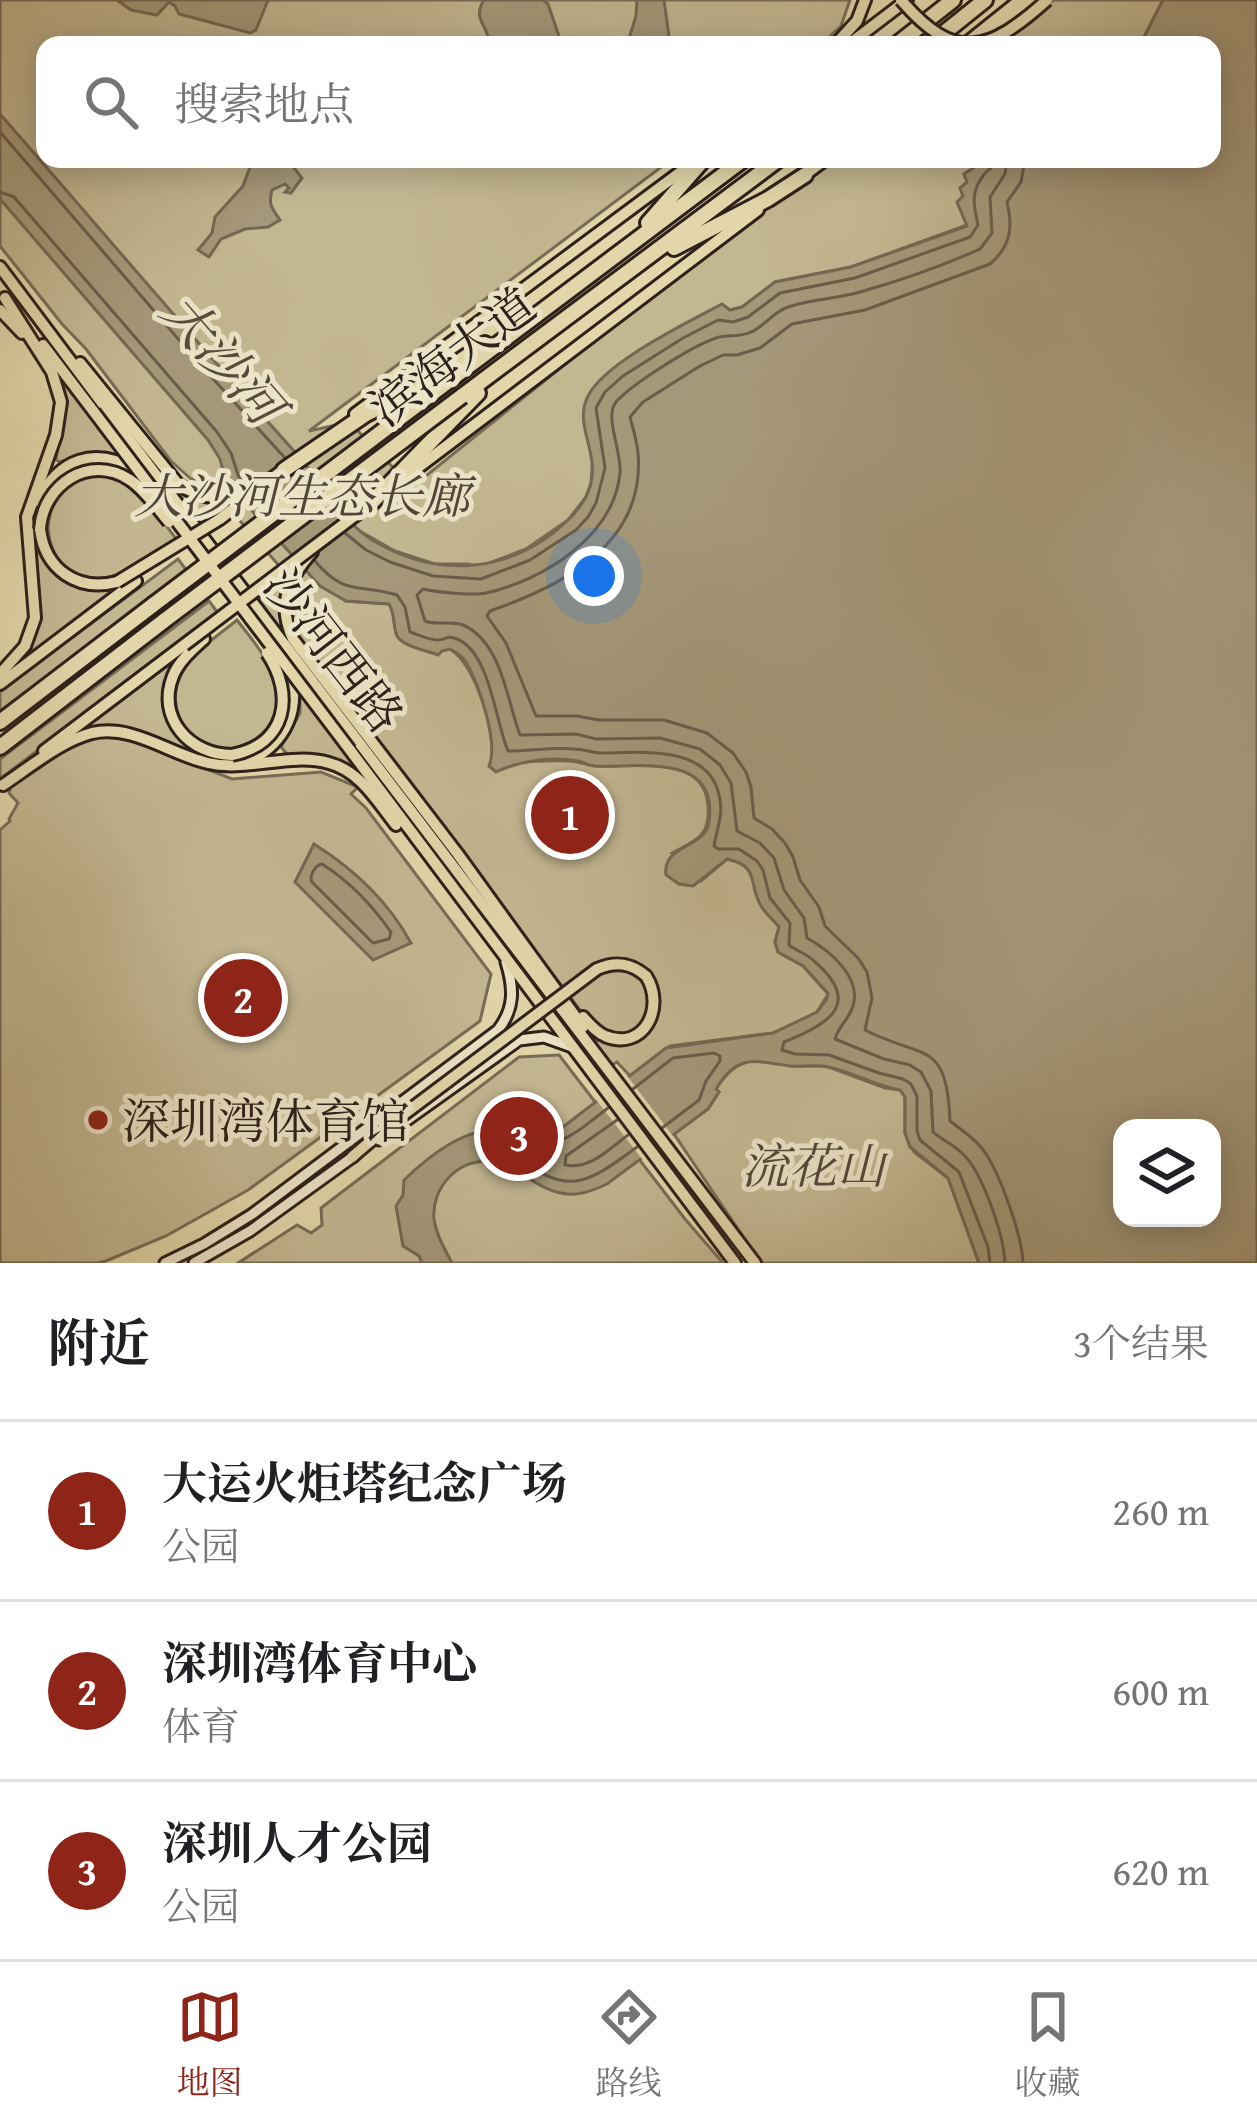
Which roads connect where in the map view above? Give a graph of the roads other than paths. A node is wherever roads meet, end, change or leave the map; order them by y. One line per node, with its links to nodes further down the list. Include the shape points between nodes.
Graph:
1 (865, 0): 8 (main road)
2 (904, 0): 9 (main road); 12 (main road, bridge)
3 (953, 0): 10 (highway)
4 (985, 0): 11 (highway)
5 (1020, 0): 13 (main road)
6 (1031, 0): 14 (main road)
7 (1047, 0): 15 (main road, bridge)
8 (843, 36)
9 (859, 36)
10 (907, 36)
11 (940, 36)
12 (941, 36)
13 (975, 36)
14 (987, 36)
15 (1001, 36)
16 (689, 168): 29 (main road)
17 (693, 168): 22 (highway)
18 (732, 168): 22 (highway, 滨海大道)
19 (767, 168): 23 (highway, 滨海大道)
20 (814, 168): 21 (main road)
21 (805, 175): 23 (highway); 31 (main road)
22 (625, 249): 26 (highway, 滨海大道)
23 (642, 263): 27 (highway, 滨海大道)
24 (0, 267): 28 (main road)
25 (2, 300): 28 (main road, 沙河西路); 30 (main road, via 47,363 61,402)
26 (447, 376): 29 (highway, via 366,414); 41 (highway, 滨海大道, bridge)
27 (465, 400): 31 (highway); 42 (highway, 滨海大道, bridge)
28 (103, 406): 29 (main road, via 171,479 196,494 237,496); 33 (main road, 沙河西路); 36 (main road, 沙河西路, bridge)
29 (284, 470): 32 (main road)
30 (38, 493): 33 (main road, via 78,460 103,458 145,476); 34 (main road, via 27,518)
31 (369, 505): 35 (main road, bridge)
32 (220, 519): 34 (main road, bridge, via 117,582 89,585 61,572); 40 (main road, bridge)
33 (188, 520): 38 (main road, 沙河西路)
34 (34, 531): 36 (main road, bridge, via 59,486 84,472 112,472 135,483); 39 (main road, via 35,618 25,646)
35 (332, 533): 37 (main road, bridge); 47 (main road, bridge, via 295,573 286,623)
36 (205, 559): 38 (main road, 沙河西路, bridge)
37 (263, 585): 44 (main road, bridge, via 173,676 169,706 177,727 190,742); 45 (main road, bridge)
38 (244, 602): 43 (main road, bridge, via 276,642 292,682 292,712); 44 (main road, bridge, via 284,697 268,737); 46 (main road, 沙河西路); 48 (main road, 沙河西路, bridge)
39 (0, 674)
40 (0, 684)
41 (0, 722)
42 (0, 747)
43 (265, 758): 44 (main road); 48 (main road, via 330,763 351,773)
44 (234, 760): 45 (main road, via 211,764 105,731 73,740)
45 (2, 786)
46 (406, 802): 47 (main road); 54 (main road, 沙河西路)
47 (457, 853): 50 (main road)
48 (453, 890): 49 (main road, 沙河西路)
49 (504, 957): 51 (main road, via 512,1000); 53 (main road, 沙河西路)
50 (563, 996): 54 (main road); 55 (main road, bridge, via 609,1037 642,1030 654,1012 646,976 626,964 597,970)
51 (498, 1030): 52 (main road, via 525,1019 526,1032); 55 (main road)
52 (511, 1045): 53 (main road, via 538,1036); 56 (main road)
53 (572, 1047): 59 (main road, 沙河西路)
54 (613, 1074): 60 (main road)
55 (368, 1135): 56 (main road); 57 (main road)
56 (352, 1157): 58 (main road)
57 (165, 1263)
58 (194, 1263)
59 (735, 1263)
60 (754, 1263)

